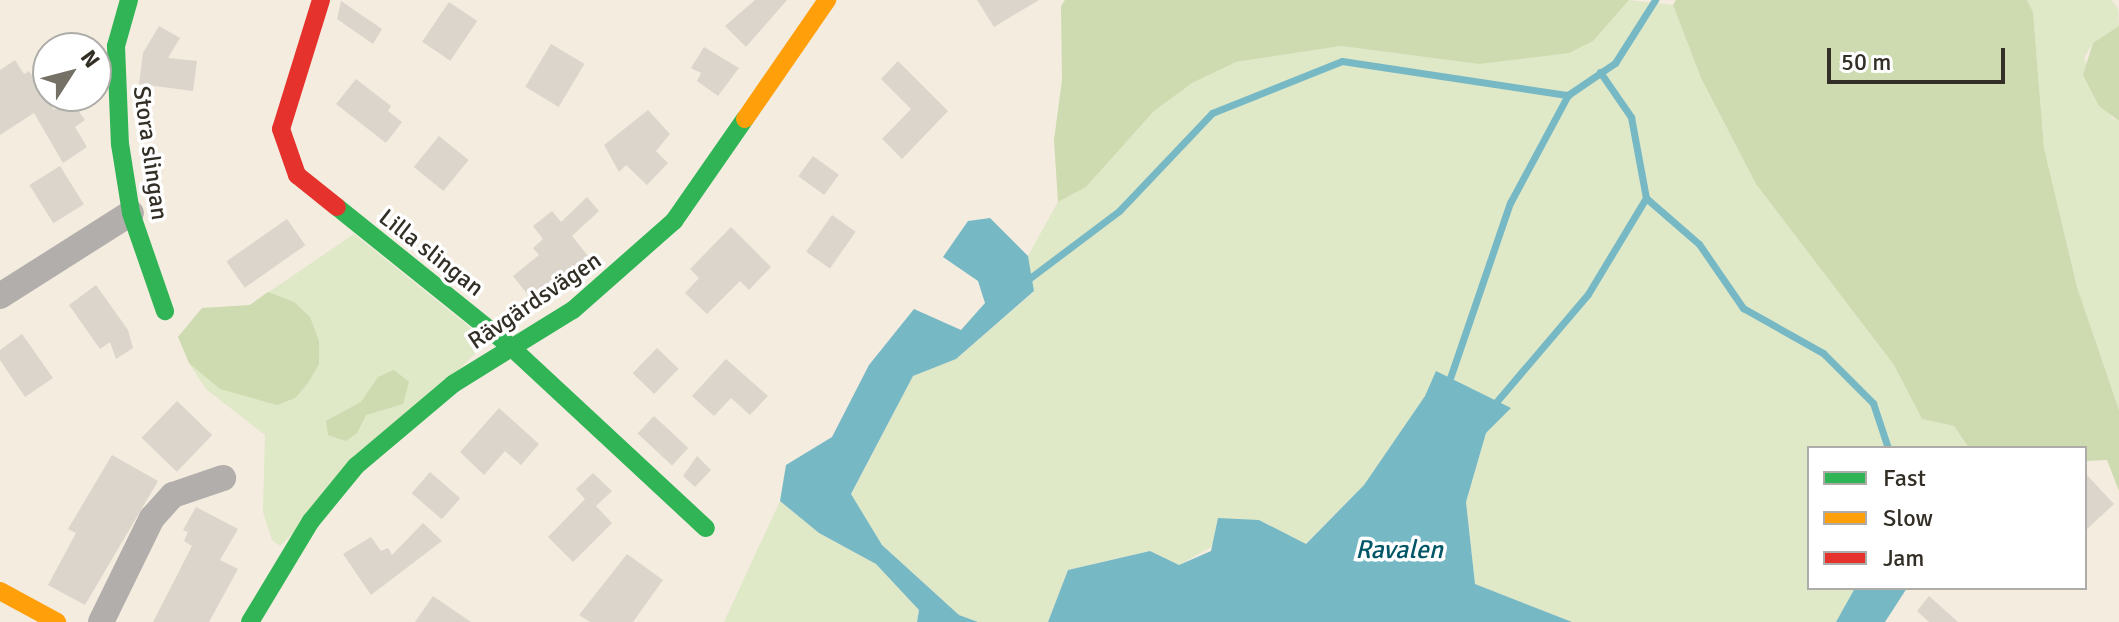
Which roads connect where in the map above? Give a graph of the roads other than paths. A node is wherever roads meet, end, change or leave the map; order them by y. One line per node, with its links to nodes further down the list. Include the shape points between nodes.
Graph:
1 (129, 0): 4 (street, Stora slingan, via 116,46 114,89)
2 (321, 0): 7 (street, Lilla slingan, via 281,129 297,175)
3 (827, 0): 7 (street, Rävgärdsvägen, via 674,221 573,310)
4 (131, 213): 5 (street); 6 (street, Stora slingan)
5 (0, 296)
6 (165, 311)
7 (511, 347): 9 (street, Lilla slingan); 11 (street, Rävgärdsvägen, via 453,384 356,466 311,521)
8 (223, 478): 13 (street, via 173,495 152,518)
9 (706, 528)
10 (0, 591): 12 (street)
11 (259, 619)
12 (57, 622)
13 (101, 622)

